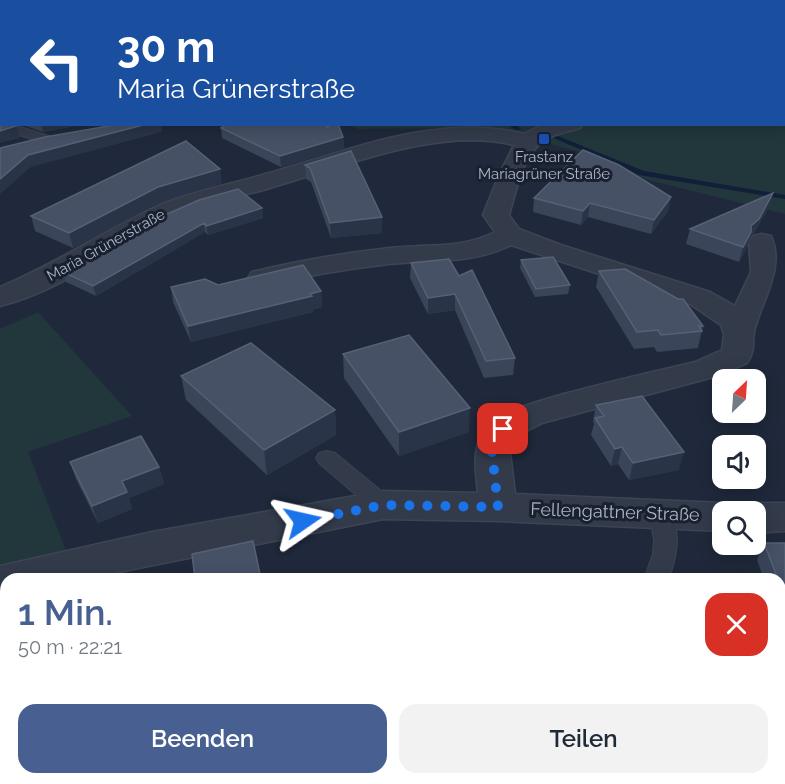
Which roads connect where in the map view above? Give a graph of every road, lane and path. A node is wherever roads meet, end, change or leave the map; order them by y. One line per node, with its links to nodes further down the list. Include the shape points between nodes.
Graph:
1 (3, 126): 4 (lane)
2 (566, 126): 5 (street, via 540,133)
3 (70, 138): 4 (street)
4 (47, 140): 6 (street)
5 (527, 142): 7 (street, via 496,215); 10 (street, Maria Grünerstraße, via 496,134 453,133 404,142 172,208 39,281)
6 (10, 149)
7 (510, 235): 9 (street, via 473,250 391,255); 11 (street, via 700,298 721,310)
8 (762, 242): 11 (street, via 765,272)
9 (240, 284)
10 (0, 297)
11 (739, 328): 14 (street, via 741,342 736,356 706,369 530,415 503,429 492,452)
12 (327, 458): 13 (lane)
13 (383, 505): 14 (street, Fellengattner Straße); 19 (street, Fellengattner Straße)
14 (498, 507): 15 (street, Fellengattner Straße)
15 (661, 514): 16 (street, Fellengattner Straße); 20 (lane, via 666,559)
16 (712, 516)
17 (785, 517): 18 (street)
18 (766, 518)
19 (36, 573)
20 (659, 573)

